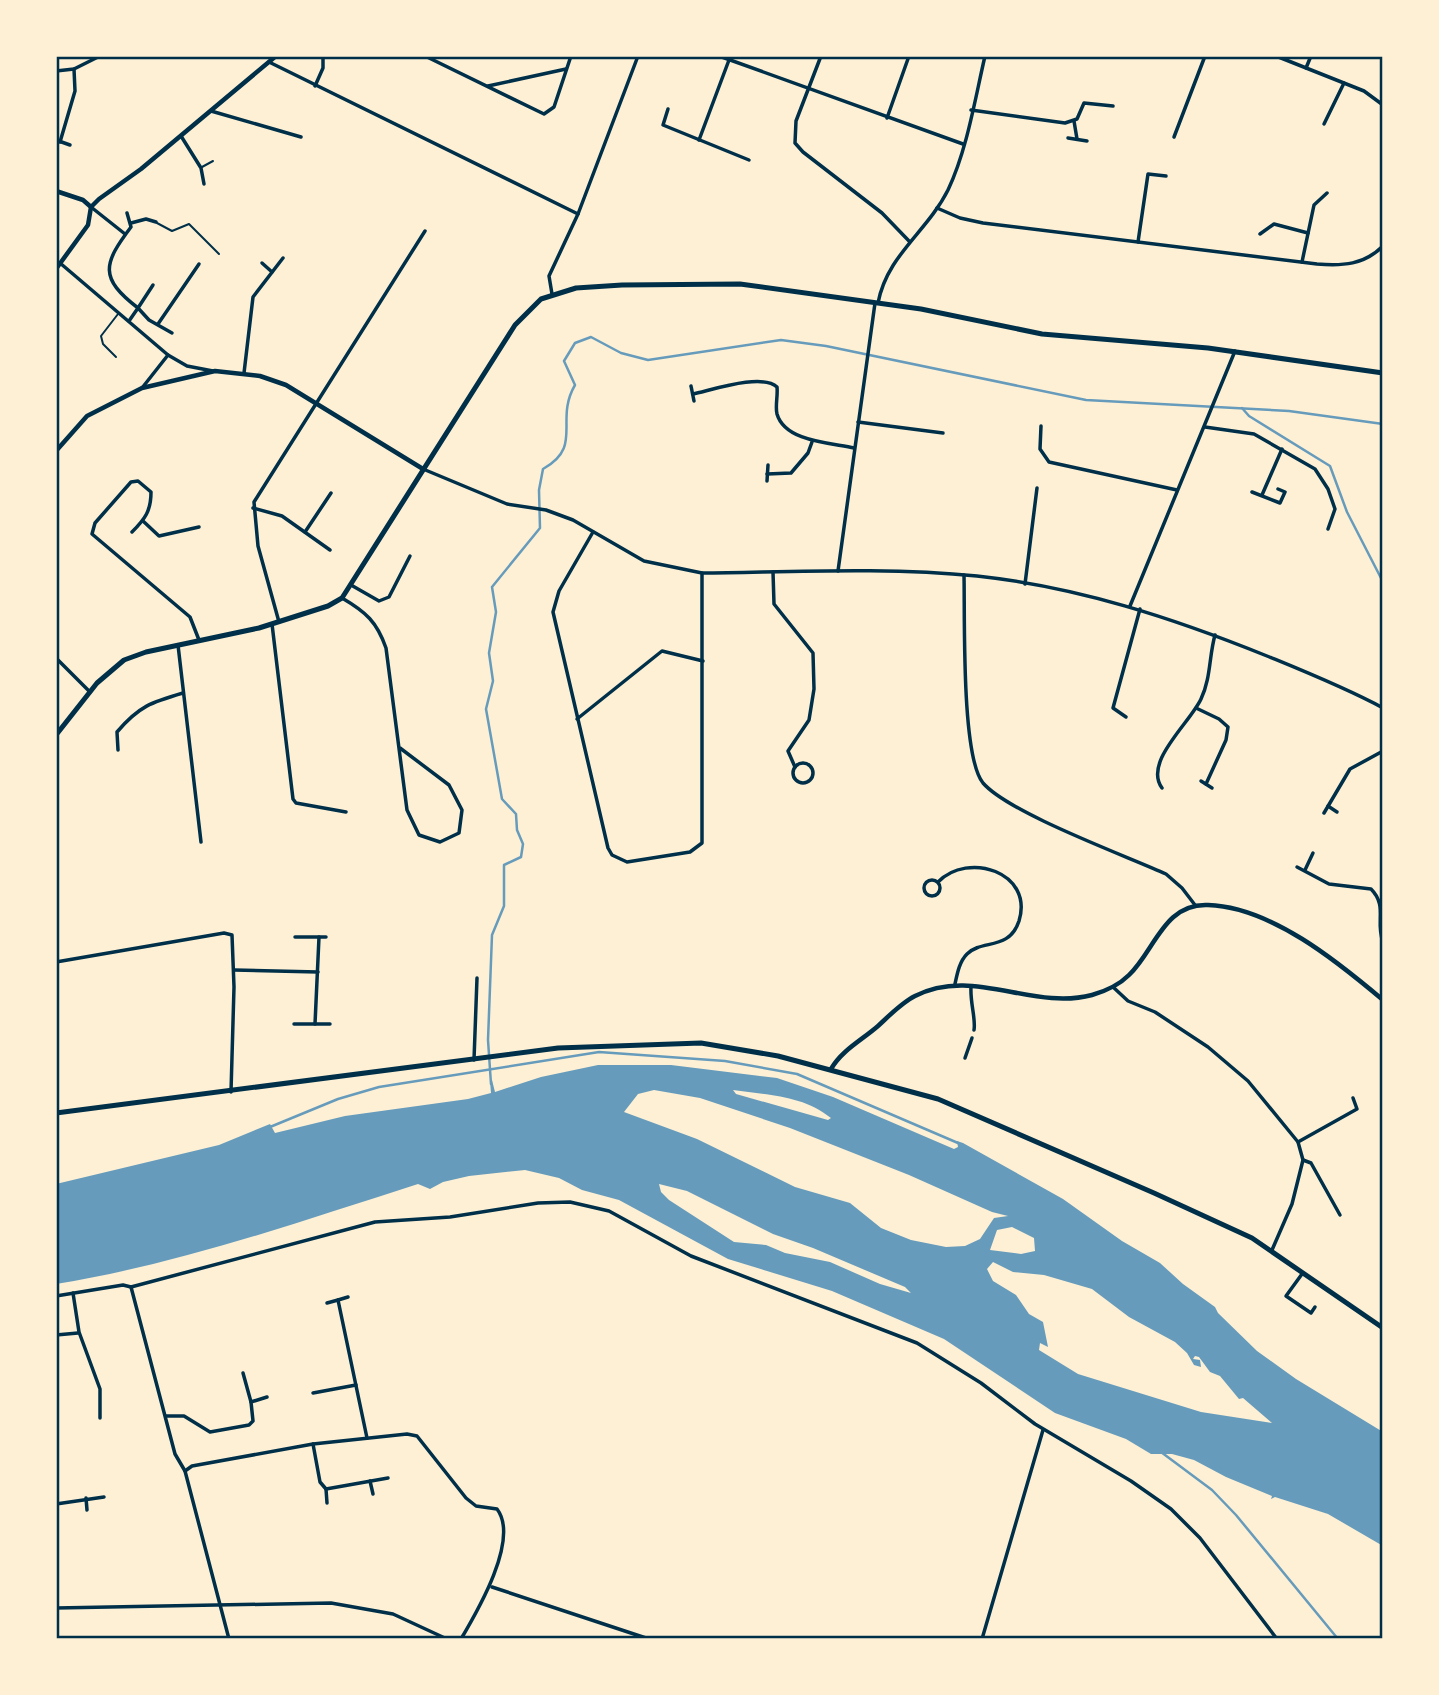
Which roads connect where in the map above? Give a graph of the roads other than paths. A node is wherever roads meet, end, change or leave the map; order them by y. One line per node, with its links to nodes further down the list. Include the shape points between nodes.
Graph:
1 (100, 56): 18 (street)
2 (276, 56): 16 (street)
3 (323, 56): 22 (street)
4 (425, 56): 14 (street)
5 (571, 56): 19 (street)
6 (638, 56): 53 (street)
7 (719, 56): 15 (street)
8 (821, 56): 24 (street)
9 (909, 56): 30 (street)
10 (985, 56): 28 (street)
11 (1205, 56): 35 (street)
12 (1276, 56): 17 (street)
13 (1311, 56): 17 (street)
14 (431, 57): 23 (street)
15 (729, 60): 24 (street); 38 (street)
16 (268, 62): 22 (street); 29 (street)
17 (1306, 68): 21 (street)
18 (74, 69): 20 (street); 39 (street, via 75,92)
19 (567, 69): 23 (street); 23 (street, via 548,113)
20 (56, 71)
21 (1344, 83): 25 (street); 32 (street)
22 (315, 86): 53 (street)
23 (486, 86)
24 (809, 89): 30 (street); 60 (street, via 794,129 799,148 882,212)
25 (1383, 105)
26 (1113, 106): 31 (street, via 1084,103)
27 (668, 109): 38 (street, via 663,125)
28 (971, 110): 31 (street); 41 (street)
29 (211, 111): 33 (street); 34 (street)
30 (887, 118): 41 (street)
31 (1074, 121): 37 (street)
32 (1324, 124)
33 (181, 136): 45 (street); 50 (street)
34 (301, 137)
35 (1174, 137)
36 (1068, 138): 37 (street)
37 (1077, 139): 40 (street)
38 (699, 140): 43 (street)
39 (58, 141): 42 (street)
40 (1087, 141)
41 (963, 144): 51 (street, via 953,178)
42 (70, 145)
43 (749, 160)
44 (213, 161): 45 (lane)
45 (201, 168): 47 (street)
46 (1166, 176): 61 (street, via 1148,174)
47 (204, 184)
48 (56, 191): 50 (street)
49 (1327, 193): 57 (street, via 1314,205)
50 (91, 207): 58 (street); 66 (street, via 88,225)
51 (937, 208): 60 (street); 61 (street, via 983,223)
52 (127, 213): 55 (street)
53 (578, 214): 72 (street, via 549,276)
54 (156, 222): 55 (street); 63 (lane, via 172,231 189,224)
55 (131, 223): 58 (street)
56 (425, 231): 89 (street)
57 (1308, 233): 59 (street, via 1274,224); 65 (street)
58 (126, 234): 74 (street, via 109,263 108,275 114,287)
59 (1260, 234)
60 (909, 241): 73 (street, via 890,268)
61 (1138, 242): 65 (street)
62 (1383, 246): 65 (street, via 1372,257 1352,264)
63 (219, 254)
64 (283, 258): 70 (street)
65 (1302, 262)
66 (60, 263): 69 (street); 75 (street)
67 (262, 263): 70 (street)
68 (199, 264): 77 (street)
69 (56, 269)
70 (272, 272): 83 (street, via 253,298)
71 (153, 285): 74 (street)
72 (552, 294): 73 (main road, via 622,285 740,284); 101 (main road, via 535,303 515,325)
73 (877, 303): 79 (main road, via 1042,334); 90 (street)
74 (138, 308): 76 (street); 77 (street)
75 (119, 313): 76 (street); 81 (lane, via 101,336)
76 (129, 321): 80 (street)
77 (158, 324): 78 (street)
78 (172, 333)
79 (1235, 351): 84 (main road); 92 (street)
80 (168, 355): 82 (street, via 187,366); 86 (street)
81 (116, 357)
82 (215, 371): 83 (street); 86 (street)
83 (244, 373): 89 (street, via 274,380)
84 (1383, 373)
85 (691, 386): 87 (street)
86 (142, 388): 99 (street, via 87,416)
87 (693, 394): 88 (street); 96 (street, via 754,381 772,383 777,387 780,419)
88 (694, 401)
89 (316, 403): 101 (street); 110 (street)
90 (859, 422): 94 (street); 97 (street)
91 (1041, 426): 93 (street)
92 (1205, 427): 98 (street, via 1246,431); 106 (street)
93 (1041, 432): 95 (street); 106 (street, via 1040,449 1049,462)
94 (943, 433)
95 (1049, 433)
96 (812, 442): 97 (street); 102 (street, via 792,473)
97 (855, 448): 119 (street)
98 (1282, 449): 109 (street); 113 (street, via 1323,478 1335,509)
99 (56, 451)
100 (768, 466): 102 (street)
101 (423, 469): 116 (street, via 508,504 573,520); 124 (main road)
102 (767, 474): 103 (street)
103 (767, 481)
104 (1037, 488): 123 (street)
105 (1278, 489): 109 (street, via 1285,492 1280,503)
106 (1177, 490): 126 (street)
107 (331, 492): 115 (street)
108 (1252, 492): 109 (street)
109 (1262, 495)
110 (253, 508): 115 (street, via 274,512); 128 (street)
111 (142, 521): 112 (street, via 159,536); 114 (street); 130 (street, via 150,510 151,492 138,481 131,482 95,523 92,534 190,617)
112 (199, 527)
113 (1328, 529)
114 (132, 532)
115 (305, 532): 117 (street)
116 (593, 532): 121 (street, via 644,561); 139 (street, via 559,591 553,612)
117 (330, 550)
118 (410, 556): 124 (street, via 389,597 379,601)
119 (838, 571): 120 (street); 122 (street)
120 (773, 572): 121 (street); 144 (street, via 774,604 813,653 809,720 788,751)
121 (702, 573): 133 (street)
122 (964, 575): 123 (street); 156 (street, via 972,750 988,788 1033,815 1166,874)
123 (1025, 584): 126 (street)
124 (351, 585): 125 (main road)
125 (342, 598): 128 (main road); 141 (street, via 378,625 386,648)
126 (1130, 606): 127 (street)
127 (1140, 609): 129 (street); 138 (street, via 1112,708)
128 (275, 623): 130 (main road); 149 (street, via 293,799)
129 (1215, 635): 136 (street, via 1208,679); 137 (street)
130 (199, 640): 131 (main road)
131 (177, 645): 134 (main road, via 124,660); 135 (street)
132 (56, 658): 134 (street)
133 (703, 661): 139 (street, via 662,651); 139 (street, via 704,836 690,852 627,862 612,855)
134 (90, 692): 140 (main road)
135 (183, 693): 142 (street, via 145,705 131,715 117,732); 151 (street)
136 (1196, 708): 145 (street, via 1159,760 1156,775); 146 (street, via 1228,727 1204,783)
137 (1383, 708)
138 (1126, 717)
139 (576, 719)
140 (56, 735)
141 (400, 748): 141 (street, via 449,785 462,810 459,833 440,842 419,835 407,810)
142 (118, 750)
143 (1383, 751): 147 (street, via 1350,769)
144 (795, 767): 144 (street, via 798,781 812,778 810,765)
145 (1162, 788)
146 (1212, 788)
147 (1328, 806): 148 (street); 150 (street)
148 (1337, 811)
149 (346, 812)
150 (1324, 813)
151 (201, 842)
152 (1313, 853): 154 (street)
153 (1297, 867): 154 (street)
154 (1304, 871): 160 (street, via 1329,884 1371,889 1381,903)
155 (937, 882): 155 (street, via 939,893 926,895 925,882); 165 (street, via 948,873 988,868 1008,878 1020,898 1014,931 998,944 966,955)
156 (1195, 905): 167 (street, via 1161,928 1130,974); 168 (street, via 1223,906 1284,929)
157 (295, 937): 158 (street)
158 (319, 937): 159 (street); 163 (street)
159 (326, 937)
160 (1383, 942)
161 (56, 962): 162 (street, via 224,933 235,941)
162 (234, 970): 163 (street); 177 (street)
163 (318, 972): 170 (street)
164 (477, 978): 175 (street)
165 (954, 984): 166 (street); 176 (street, via 912,998 840,1055)
166 (971, 984): 167 (street, via 1052,999); 172 (street)
167 (1113, 988): 180 (street, via 1208,1047 1248,1081)
168 (1383, 1000)
169 (294, 1024): 170 (street)
170 (315, 1024): 171 (street)
171 (330, 1024)
172 (975, 1030)
173 (972, 1038): 174 (street)
174 (965, 1058)
175 (474, 1059): 176 (main road, via 558,1048 701,1043); 177 (main road)
176 (831, 1069): 183 (main road, via 938,1099)
177 (231, 1092): 179 (main road)
178 (1353, 1098): 180 (street, via 1357,1109)
179 (56, 1113)
180 (1298, 1142): 181 (street)
181 (1303, 1160): 182 (street, via 1311,1163); 183 (street, via 1292,1204)
182 (1340, 1215)
183 (1272, 1250): 184 (main road)
184 (1303, 1272): 191 (street, via 1286,1296 1311,1313); 192 (main road)
185 (131, 1287): 186 (street); 200 (street); 202 (street, via 375,1222 570,1202 609,1211 691,1256 917,1343)
186 (73, 1293): 187 (street); 193 (street)
187 (56, 1296)
188 (348, 1297): 189 (street)
189 (338, 1300): 190 (street); 196 (street)
190 (327, 1303)
191 (1315, 1307)
192 (1383, 1328)
193 (79, 1332): 194 (street); 201 (street, via 100,1390)
194 (56, 1335)
195 (243, 1373): 199 (street)
196 (356, 1385): 197 (street); 203 (street)
197 (313, 1394)
198 (267, 1397): 199 (street)
199 (251, 1402): 200 (street, via 253,1421 249,1425 210,1432 184,1416)
200 (166, 1416): 205 (street, via 175,1454)
201 (100, 1418)
202 (1043, 1430): 224 (street); 225 (street, via 1171,1509 1200,1538)
203 (367, 1438): 204 (street); 215 (street, via 417,1436 466,1498 476,1506 496,1509 501,1517 499,1556)
204 (313, 1444): 205 (street, via 192,1466); 208 (street, via 320,1482)
205 (185, 1472): 216 (street)
206 (388, 1478): 207 (street)
207 (370, 1481): 208 (street); 209 (street)
208 (326, 1489): 212 (street)
209 (373, 1494)
210 (104, 1497): 211 (street)
211 (86, 1498): 213 (street); 214 (street)
212 (327, 1503)
213 (56, 1504)
214 (87, 1510)
215 (491, 1587): 218 (street); 221 (street)
216 (220, 1606): 217 (street); 219 (street); 220 (street, via 351,1605 404,1618)
217 (56, 1608)
218 (632, 1633): 222 (street); 223 (street)
219 (229, 1639)
220 (447, 1639)
221 (461, 1639)
222 (631, 1639)
223 (649, 1639)
224 (982, 1639)
225 (1276, 1639)

